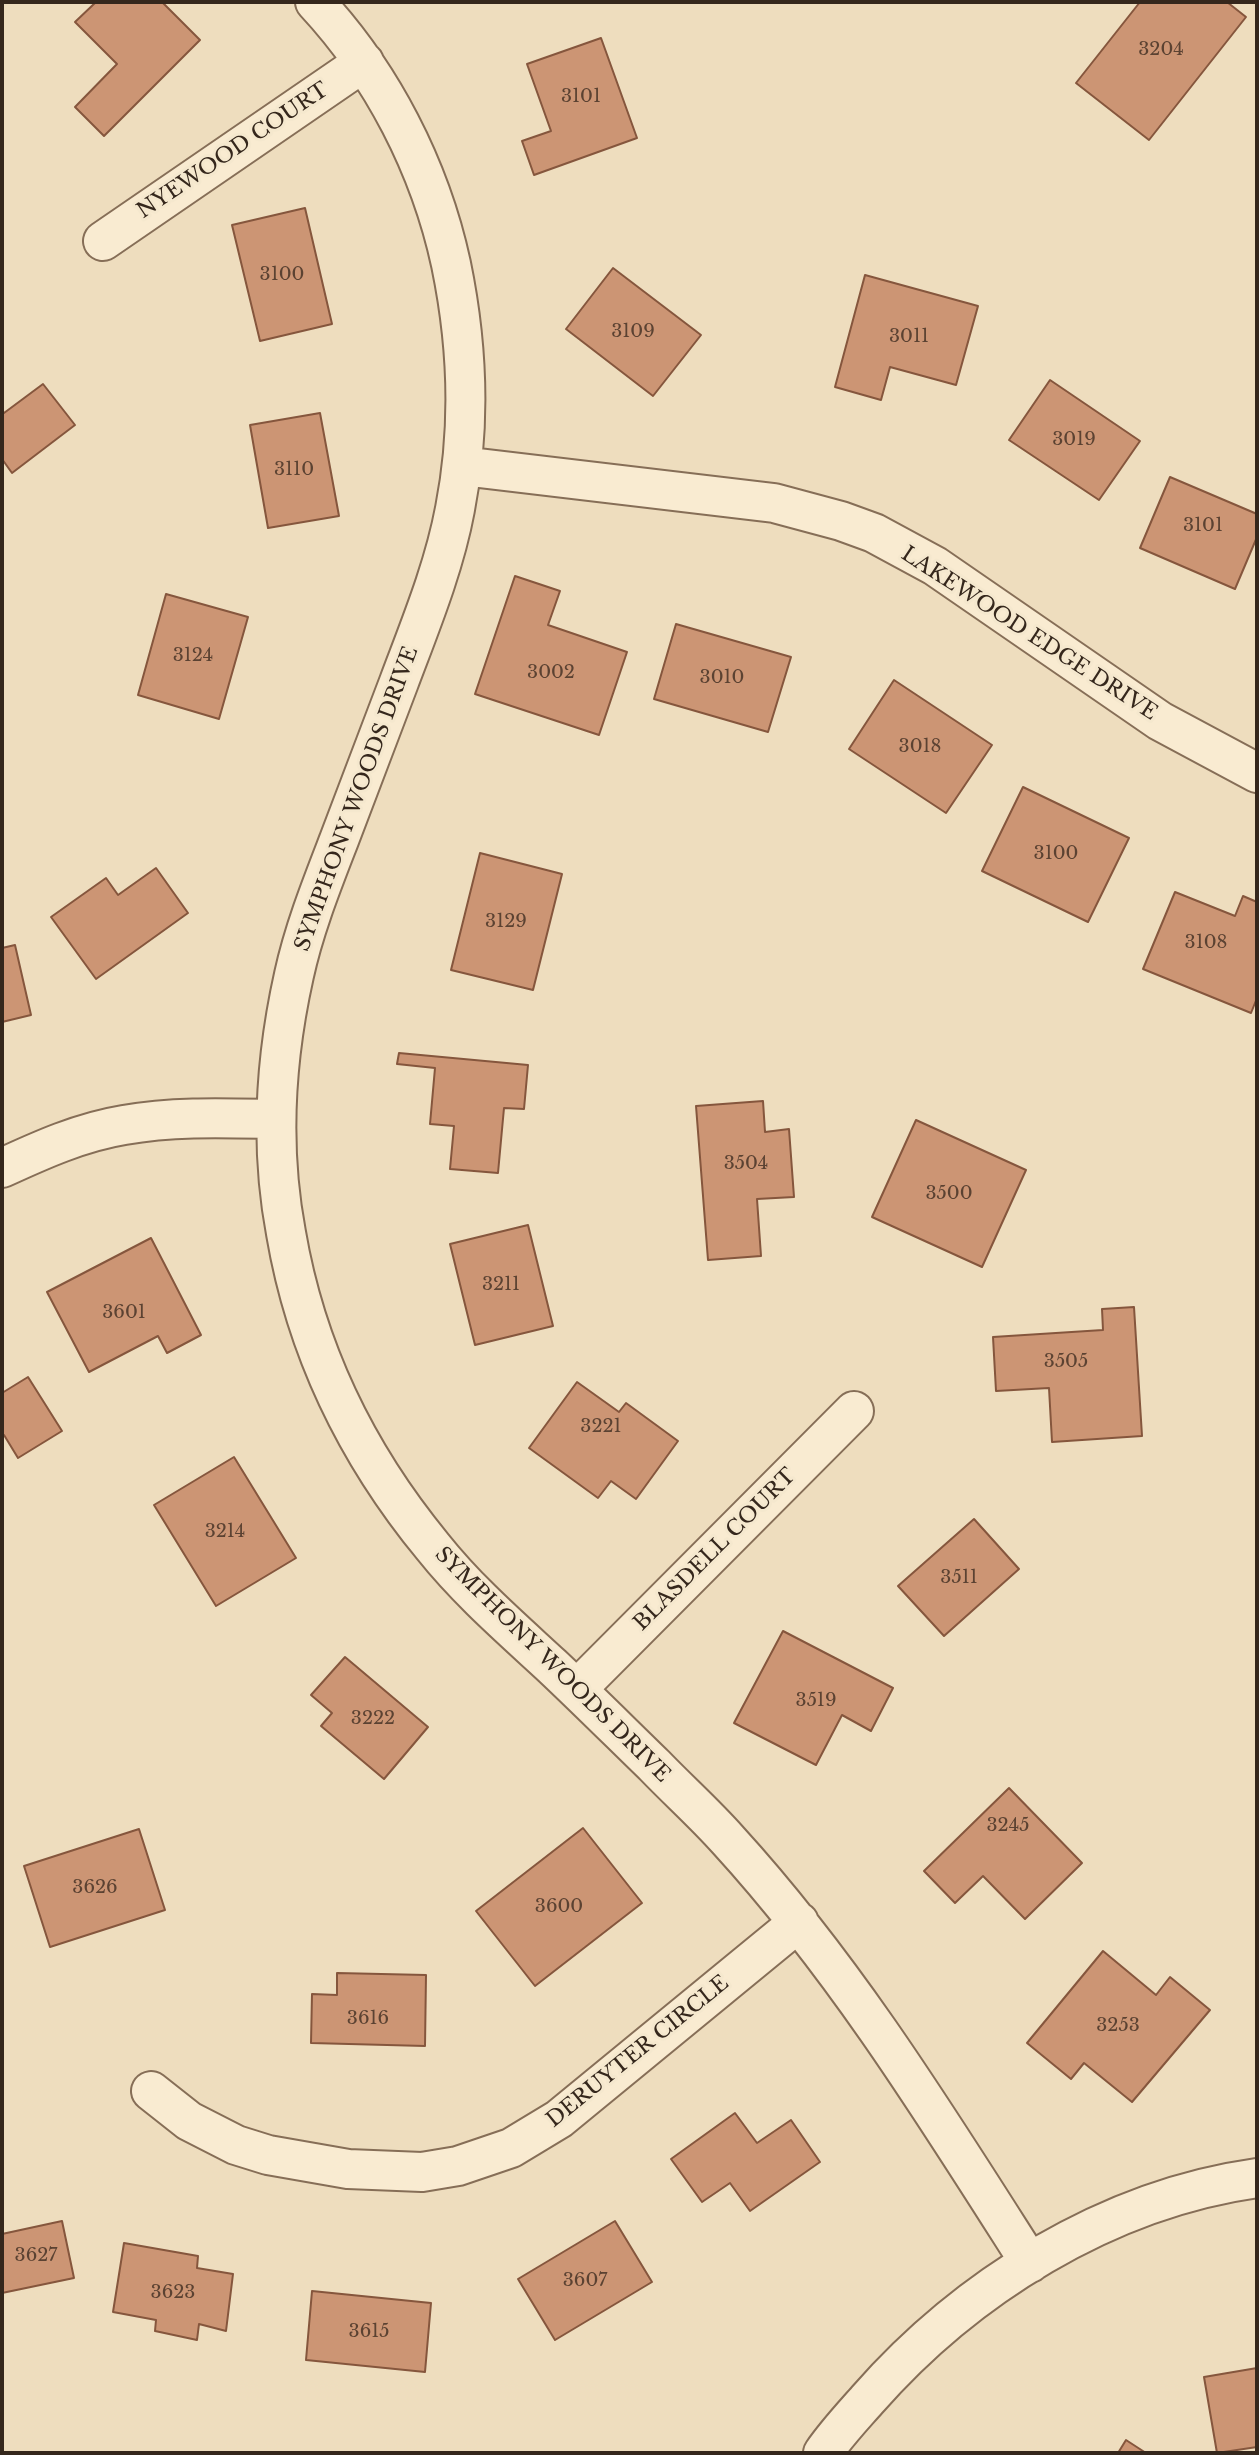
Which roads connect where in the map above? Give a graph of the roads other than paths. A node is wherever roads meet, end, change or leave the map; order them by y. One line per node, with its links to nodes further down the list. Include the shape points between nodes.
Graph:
1 (315, 2): 2 (street, SYMPHONY WOODS DRIVE)
2 (363, 62): 3 (street, NYEWOOD COURT); 4 (street, SYMPHONY WOODS DRIVE, via 391,106 427,181 443,228 461,313 467,395)
3 (103, 240)
4 (462, 466): 5 (street, LAKEWOOD EDGE DRIVE, via 774,503 874,533 934,566 1160,721); 6 (street, SYMPHONY WOODS DRIVE, via 454,517 428,606 320,890 295,972 280,1056)
5 (1257, 773)
6 (275, 1119): 7 (street, via 192,1118 123,1125 55,1144); 9 (street, SYMPHONY WOODS DRIVE, via 287,1241 309,1329 338,1402 382,1480 436,1552)
7 (2, 1168)
8 (854, 1411): 9 (street, BLASDELL COURT)
9 (577, 1689): 10 (street, SYMPHONY WOODS DRIVE, via 726,1837)
10 (799, 1922): 11 (street, DERUYTER CIRCLE, via 559,2119 510,2148 458,2166 422,2172 348,2169 268,2155 188,2121); 13 (street, SYMPHONY WOODS DRIVE, via 915,2082)
11 (151, 2091)
12 (1257, 2178): 13 (street, via 1223,2182 1132,2212 1070,2239)
13 (1030, 2263): 14 (street, via 1010,2273 923,2343 890,2374)
14 (823, 2453)

